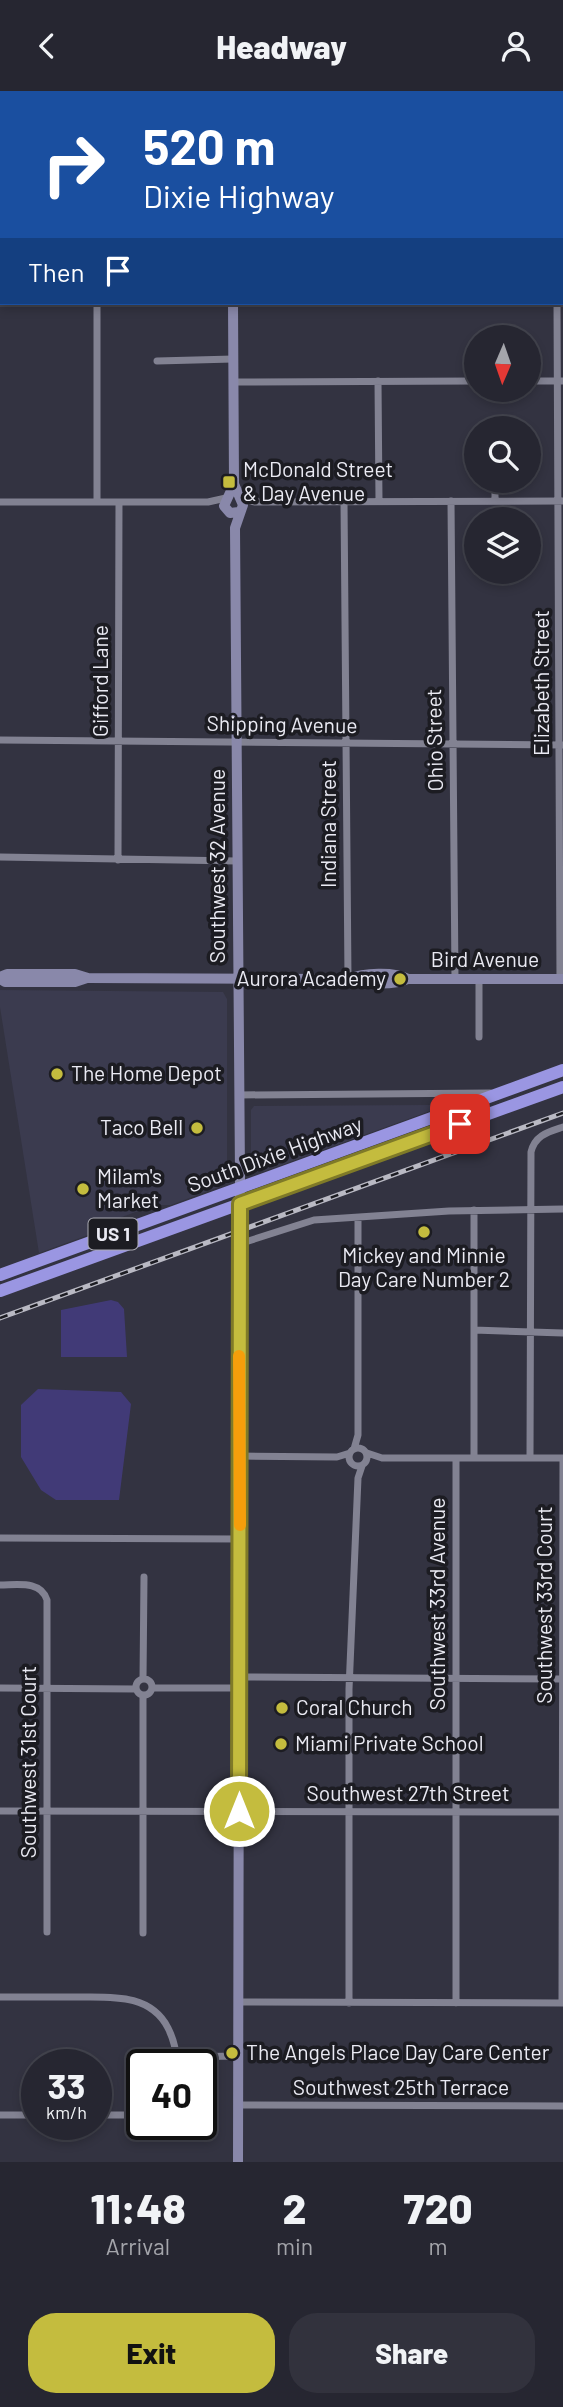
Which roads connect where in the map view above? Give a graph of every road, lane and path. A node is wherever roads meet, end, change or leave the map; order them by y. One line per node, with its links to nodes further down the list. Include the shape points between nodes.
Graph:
1 (97, 305): 18 (street)
2 (233, 305): 4 (street, Southwest 32 Avenue)
3 (557, 305): 9 (street, Elizabeth Street)
4 (233, 359): 5 (street); 10 (street, Southwest 32 Avenue)
5 (157, 361)
6 (378, 381): 7 (street); 10 (street); 13 (street)
7 (464, 381)
8 (541, 381): 9 (street)
9 (560, 381): 16 (street, Elizabeth Street)
10 (234, 382): 20 (street, Southwest 32 Avenue)
11 (495, 493): 15 (street)
12 (344, 501): 13 (street); 20 (street); 24 (street, Indiana Street)
13 (379, 501): 14 (street)
14 (451, 501): 15 (street); 25 (street, Ohio Street)
15 (495, 501): 16 (street)
16 (560, 501): 26 (street, Elizabeth Street)
17 (0, 502): 18 (street)
18 (97, 502): 19 (street)
19 (119, 502): 20 (street); 22 (street, Gifford Lane)
20 (234, 504): 23 (street, Southwest 32 Avenue)
21 (0, 740): 22 (street, Shipping Avenue)
22 (118, 741): 23 (street, Shipping Avenue); 28 (street, Gifford Lane)
23 (236, 742): 24 (street, Shipping Avenue); 29 (street, Southwest 32 Avenue)
24 (346, 744): 25 (street, Shipping Avenue); 32 (street, Indiana Street)
25 (453, 745): 26 (street, Shipping Avenue); 33 (street, Ohio Street)
26 (561, 745): 35 (street, Elizabeth Street)
27 (0, 857): 28 (street)
28 (118, 860): 29 (street)
29 (237, 861): 31 (street, Southwest 32 Avenue)
30 (0, 978): 31 (street, Bird Avenue, via 5,982)
31 (238, 979): 32 (street, Bird Avenue); 41 (street, Southwest 32 Avenue)
32 (348, 979): 33 (street, Bird Avenue)
33 (455, 979): 34 (street, Bird Avenue)
34 (479, 979): 35 (street, Bird Avenue); 36 (street)
35 (561, 979)
36 (479, 1037)
37 (563, 1070): 39 (highway, South Dixie Highway / US 1)
38 (563, 1087): 45 (highway, US 1)
39 (499, 1093): 40 (street); 42 (highway, South Dixie Highway / US 1)
40 (447, 1094): 41 (street); 42 (street)
41 (239, 1095): 44 (street, Southwest 32 Avenue)
42 (455, 1109): 44 (highway, South Dixie Highway / US 1)
43 (563, 1127): 46 (street, via 535,1141 530,1157)
44 (240, 1188): 45 (street, Southwest 32 Avenue); 51 (highway, South Dixie Highway / US 1)
45 (240, 1204): 50 (street, Southwest 32 Avenue); 52 (highway, US 1)
46 (531, 1208): 47 (street); 48 (street); 54 (street)
47 (563, 1209)
48 (474, 1210): 49 (street); 53 (street)
49 (358, 1219): 50 (street, via 305,1221); 56 (street)
50 (239, 1244): 57 (street, Southwest 32 Avenue)
51 (0, 1275)
52 (0, 1291)
53 (474, 1330): 54 (street); 61 (street)
54 (530, 1332): 55 (street); 62 (street)
55 (563, 1333)
56 (359, 1451): 58 (street); 59 (street); 64 (street); 65 (street)
57 (240, 1456): 58 (street); 68 (street, Southwest 32 Avenue)
58 (337, 1457): 64 (street)
59 (382, 1458): 60 (street); 65 (street)
60 (456, 1458): 61 (street); 72 (street, Southwest 33rd Avenue)
61 (474, 1458): 62 (street)
62 (530, 1458): 63 (street)
63 (563, 1458): 74 (street, Southwest 33rd Court)
64 (352, 1464): 65 (street); 66 (street)
65 (364, 1465): 66 (street)
66 (358, 1478): 71 (street)
67 (0, 1538): 68 (street)
68 (239, 1539): 75 (street, Southwest 32 Avenue)
69 (144, 1577): 73 (street)
70 (0, 1585): 77 (street, Southwest 31st Court, via 33,1585 44,1591)
71 (350, 1678): 72 (street); 75 (street); 85 (street)
72 (456, 1678): 74 (street); 86 (street, Southwest 33rd Avenue)
73 (143, 1679): 78 (street, via 150,1681); 79 (street)
74 (563, 1679): 87 (street, Southwest 33rd Court)
75 (239, 1683): 78 (street); 84 (street, Southwest 32 Avenue)
76 (0, 1688): 77 (street)
77 (47, 1688): 79 (street); 82 (street, Southwest 31st Court)
78 (152, 1688): 80 (street)
79 (136, 1689): 80 (street)
80 (143, 1695): 83 (street)
81 (0, 1811): 82 (street, Southwest 27th Street)
82 (47, 1811): 83 (street, Southwest 27th Street); 88 (street, Southwest 31st Court)
83 (143, 1811): 84 (street, Southwest 27th Street); 89 (street)
84 (239, 1811): 85 (street, Southwest 27th Street); 91 (street, Southwest 32 Avenue)
85 (349, 1812): 86 (street, Southwest 27th Street); 92 (street)
86 (456, 1812): 87 (street, Southwest 27th Street); 93 (street, Southwest 33rd Avenue)
87 (563, 1812): 94 (street, Southwest 33rd Court)
88 (47, 1932)
89 (142, 1933)
90 (0, 1997): 95 (street, via 134,2000 164,2022)
91 (239, 2002): 92 (street); 96 (street, Southwest 32 Avenue)
92 (349, 2003): 93 (street)
93 (456, 2003): 94 (street)
94 (563, 2003)
95 (174, 2049)
96 (238, 2056): 97 (street); 98 (street, Southwest 32 Avenue)
97 (217, 2058)
98 (238, 2105): 99 (street, Southwest 25th Terrace); 102 (street, Southwest 32 Avenue)
99 (563, 2106)
100 (0, 2115): 101 (street)
101 (21, 2115)
102 (238, 2162)

